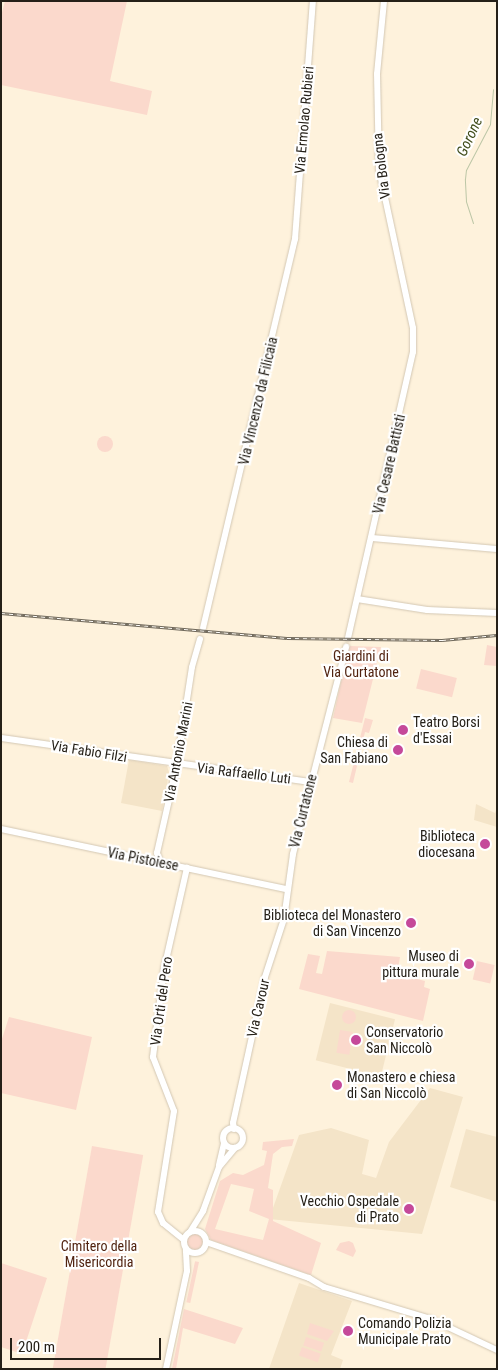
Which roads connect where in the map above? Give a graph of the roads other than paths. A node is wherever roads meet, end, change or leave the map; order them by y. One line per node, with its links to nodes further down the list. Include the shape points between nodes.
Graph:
1 (313, 1): 3 (street, Via Ermolao Rubieri)
2 (384, 1): 4 (street, Via Bologna, via 377,74 379,169)
3 (295, 239): 9 (street, Via Vincenzo da Filicaia)
4 (413, 328): 5 (street, Via Cesare Battisti, via 413,354)
5 (372, 538): 6 (street); 7 (street, Via Cesare Battisti)
6 (497, 549)
7 (357, 599): 8 (street, via 427,610); 10 (street)
8 (497, 613)
9 (204, 628)
10 (348, 638)
11 (200, 639): 14 (street, Via Antonio Marini, via 192,667)
12 (346, 647): 15 (street, Via Curtatone)
13 (1, 738): 14 (street, Via Fabio Filzi)
14 (177, 764): 15 (street, Via Raffaello Luti); 17 (street, Via Antonio Marini, via 157,853)
15 (311, 782): 19 (street, Via Curtatone)
16 (1, 829): 17 (street, Via Pistoiese)
17 (161, 863): 18 (street, Via Pistoiese)
18 (187, 868): 19 (street, Via Pistoiese); 27 (street, Via Orti del Pero, via 164,970 154,1043 155,1063 174,1110 158,1212 163,1223)
19 (286, 889): 20 (street, Via Cavour, via 284,919 265,976)
20 (234, 1129): 21 (street, Via Cavour, via 224,1133); 22 (street, Via Cavour, via 242,1138)
21 (224, 1143): 22 (street); 23 (street, Via Cavour)
22 (235, 1148): 23 (street, Via Cavour)
23 (219, 1167): 24 (street, Via Cavour)
24 (203, 1211): 25 (street, Via Cavour); 26 (street, Via Cavour)
25 (190, 1232): 26 (street); 27 (street, Via Cavour)
26 (201, 1233): 28 (street)
27 (184, 1240): 29 (street)
28 (206, 1242): 30 (street); 32 (street, via 309,1278 315,1284 423,1318)
29 (186, 1250): 30 (street); 31 (street)
30 (196, 1254): 31 (street)
31 (186, 1271): 33 (street)
32 (497, 1350)
33 (166, 1369)

